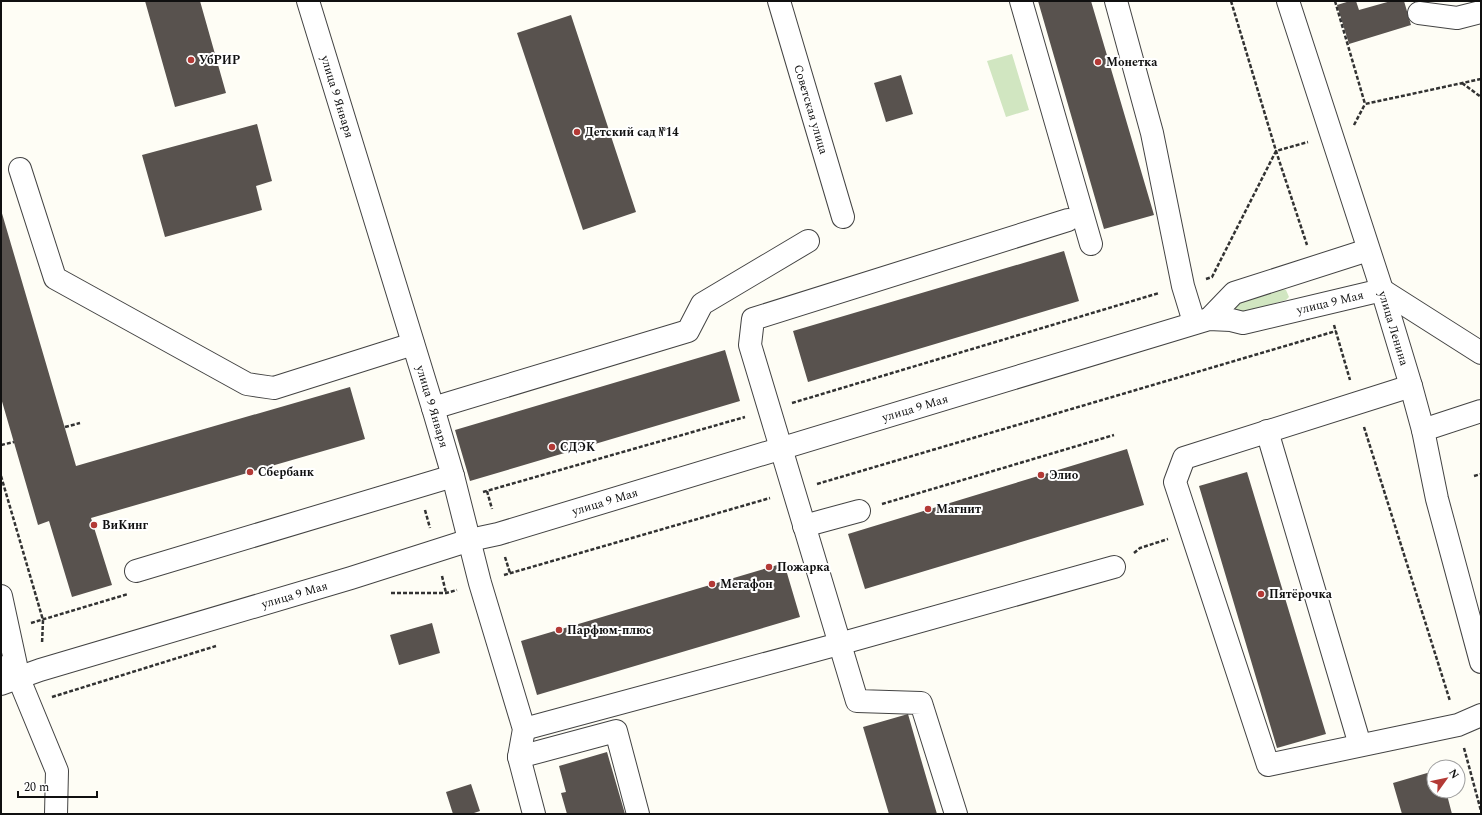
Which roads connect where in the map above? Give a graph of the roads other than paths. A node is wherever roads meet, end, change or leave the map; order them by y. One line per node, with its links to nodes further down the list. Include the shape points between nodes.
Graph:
1 (308, 1): 16 (street, улица 9 Января)
2 (779, 1): 9 (street, Советская улица)
3 (1021, 1): 12 (street)
4 (1116, 1): 15 (street, via 1152,133 1183,286)
5 (1288, 1): 13 (street, улица Ленина)
6 (1481, 12): 7 (street, via 1457,18)
7 (1419, 13)
8 (20, 169): 16 (street, via 55,278 247,384 274,388)
9 (843, 217)
10 (1068, 220): 23 (street, via 753,318 750,345)
11 (808, 241): 19 (street, via 702,304 688,331)
12 (1091, 244)
13 (1368, 250): 14 (street, улица Ленина); 15 (street, улица 9 Мая, via 1234,293)
14 (1382, 290): 15 (street, улица 9 Мая, via 1243,323 1231,320); 17 (street); 18 (street, улица Ленина)
15 (1202, 320): 23 (street, улица 9 Мая)
16 (413, 344): 19 (street, улица 9 Января)
17 (1481, 353)
18 (1411, 386): 21 (street, улица Ленина); 22 (street)
19 (433, 408): 24 (street, улица 9 Января)
20 (1481, 411): 21 (street)
21 (1423, 430): 32 (street, улица Ленина, via 1437,500)
22 (1267, 431): 37 (street); 37 (street, via 1184,458 1175,482 1268,764)
23 (781, 448): 26 (street); 27 (street, улица 9 Мая, via 498,534)
24 (453, 476): 27 (street, улица 9 Января); 29 (street)
25 (859, 510): 26 (street)
26 (804, 526): 31 (street)
27 (470, 540): 34 (street, улица 9 Мая); 36 (street, улица 9 Января, via 480,583)
28 (1114, 567): 31 (street)
29 (136, 571)
30 (1, 596): 34 (street, via 9,628)
31 (839, 644): 36 (street); 42 (street, via 857,701 921,703)
32 (1481, 662)
33 (1, 667): 34 (street)
34 (10, 681): 39 (street, via 57,771)
35 (1481, 715): 37 (street, via 1458,725)
36 (524, 729): 38 (street, улица 9 Января)
37 (1360, 746)
38 (519, 757): 40 (street, улица 9 Января); 41 (street, via 616,731)
39 (56, 814)
40 (534, 814)
41 (638, 814)
42 (956, 814)

